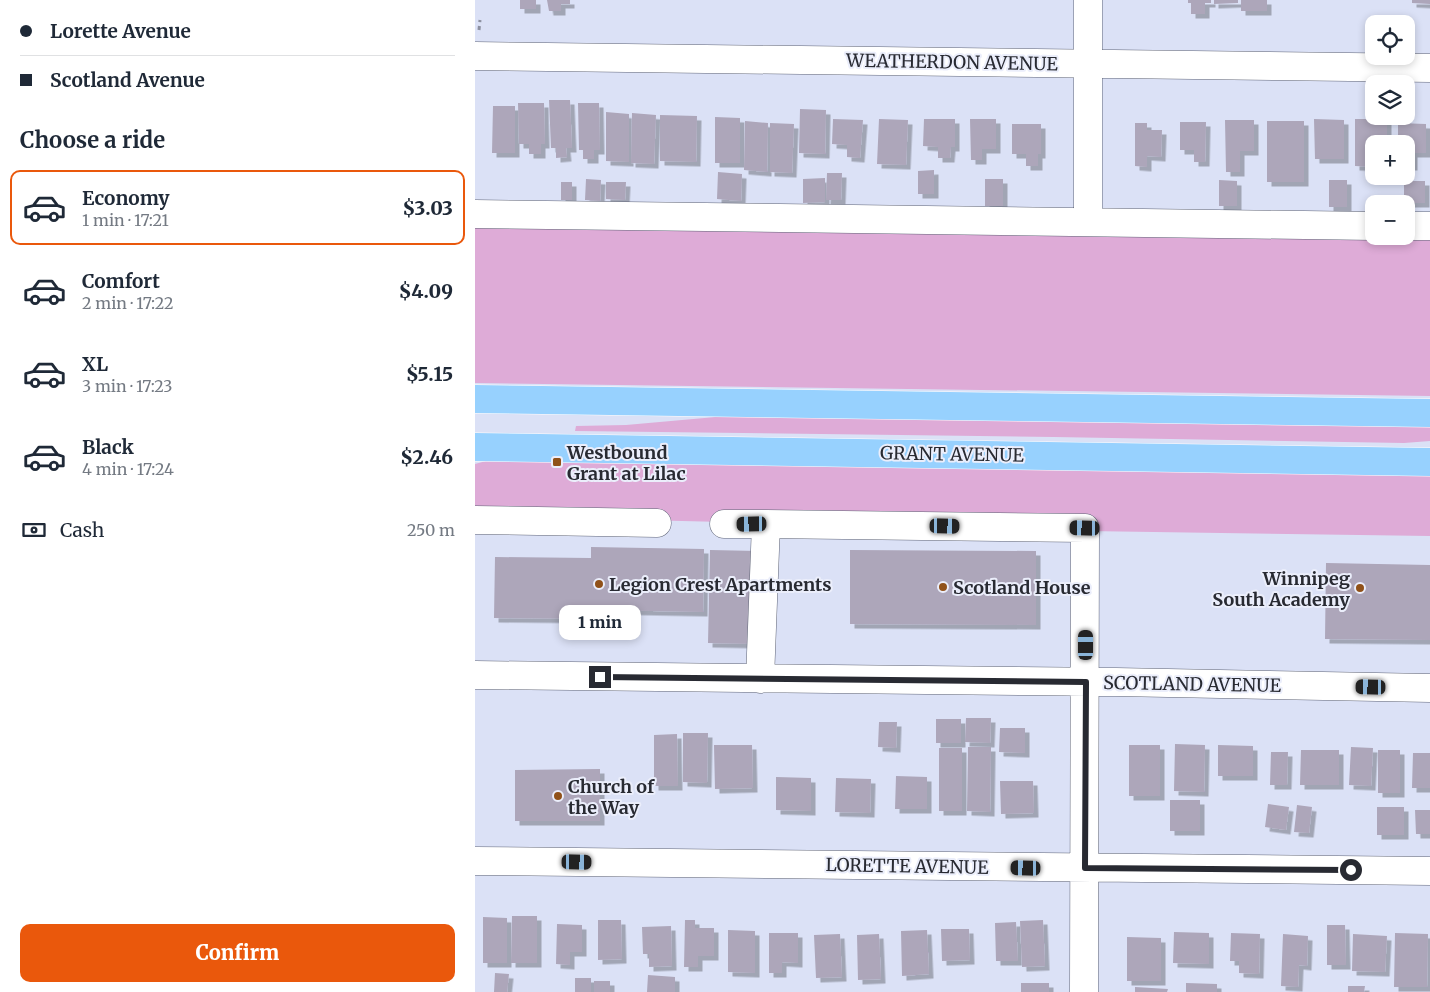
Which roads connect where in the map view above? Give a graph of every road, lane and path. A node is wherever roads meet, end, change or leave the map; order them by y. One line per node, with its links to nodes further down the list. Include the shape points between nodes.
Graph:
1 (1088, 0): 3 (street)
2 (475, 56): 3 (street, WEATHERDON AVENUE)
3 (1088, 64): 4 (street, WEATHERDON AVENUE); 6 (street)
4 (1430, 68)
5 (475, 214): 6 (street)
6 (1087, 222): 7 (street)
7 (1365, 226)
8 (1415, 226): 9 (street)
9 (1430, 226)
10 (475, 398): 11 (main road)
11 (1430, 413)
12 (475, 447): 13 (main road, GRANT AVENUE)
13 (1430, 462)
14 (475, 520): 15 (street)
15 (657, 523)
16 (724, 524): 17 (street)
17 (766, 524): 19 (street); 20 (street, via 1085,528)
18 (475, 675): 19 (street, SCOTLAND AVENUE)
19 (760, 679): 20 (street, SCOTLAND AVENUE)
20 (1086, 682): 21 (street, SCOTLAND AVENUE); 23 (street)
21 (1430, 688)
22 (475, 861): 23 (street, LORETTE AVENUE)
23 (1085, 868): 24 (street, LORETTE AVENUE); 25 (street)
24 (1430, 871)
25 (1084, 992)

